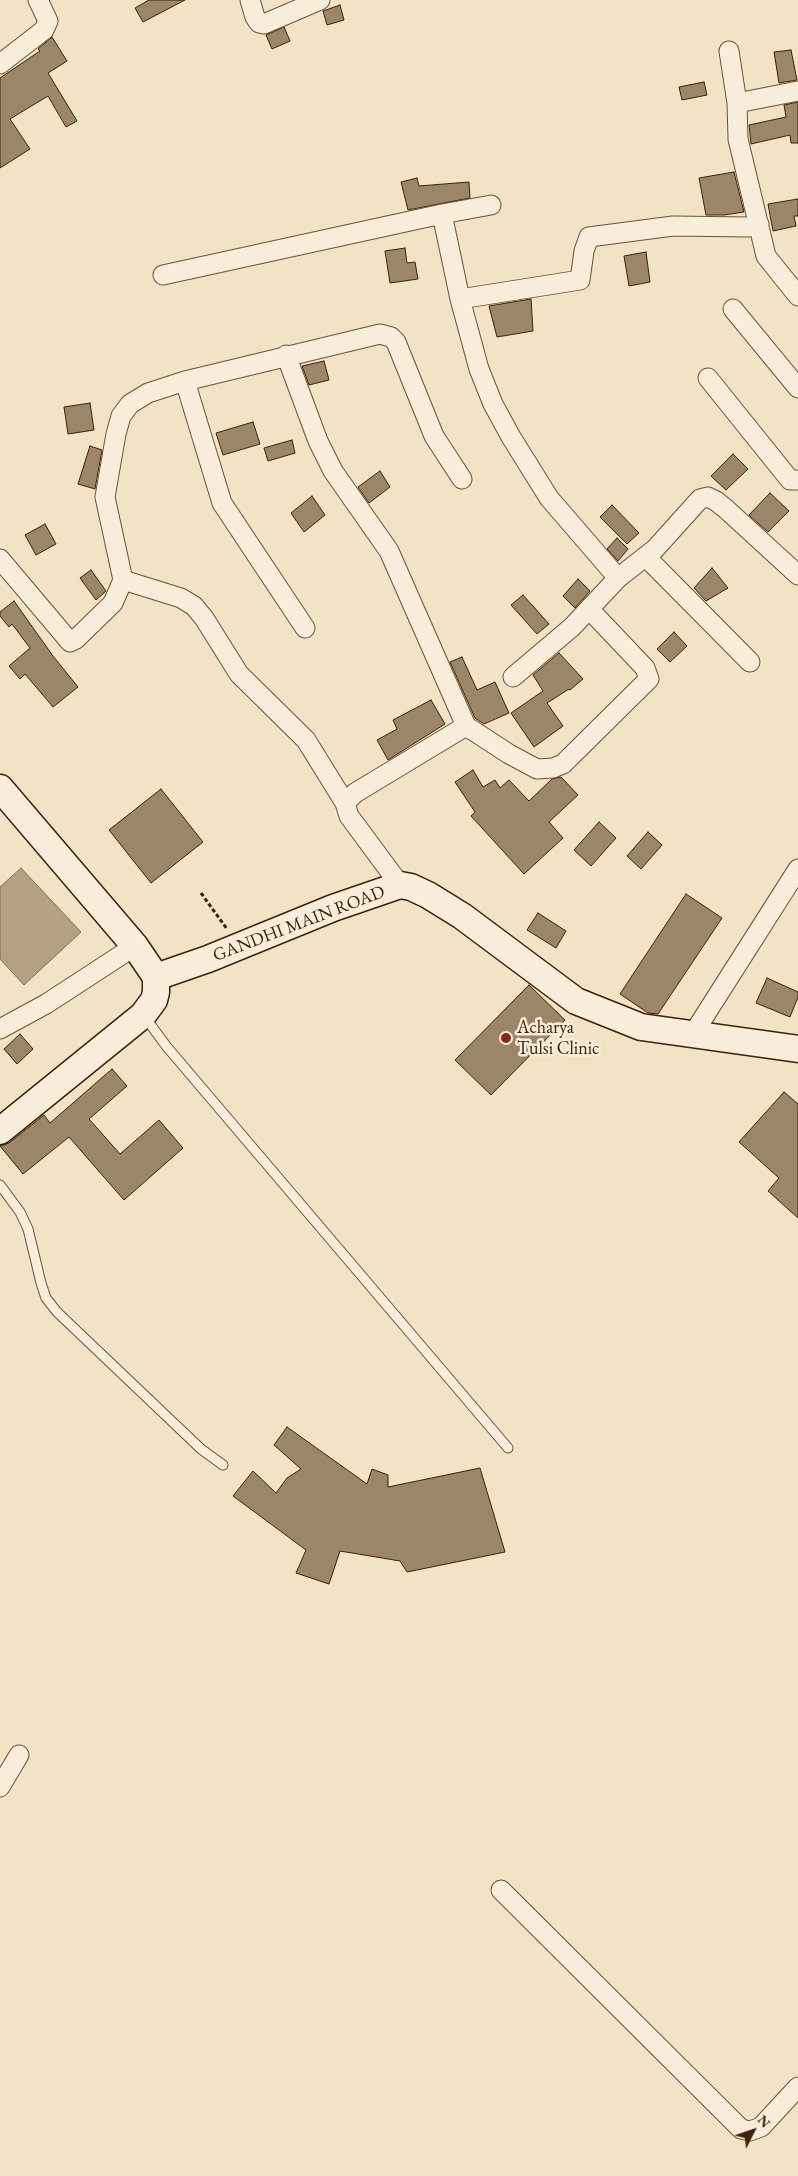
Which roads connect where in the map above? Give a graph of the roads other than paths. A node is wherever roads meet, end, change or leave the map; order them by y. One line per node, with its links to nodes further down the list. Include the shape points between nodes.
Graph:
1 (38, 0): 5 (street, via 48,21 44,30)
2 (250, 0): 3 (street, via 256,17 264,24)
3 (320, 0)
4 (729, 51): 7 (street)
5 (0, 64)
6 (798, 91): 7 (street)
7 (737, 103): 10 (street, via 738,139)
8 (491, 205): 9 (street)
9 (442, 214): 11 (street); 13 (street)
10 (758, 224): 12 (street, via 766,256); 13 (street, via 749,227 673,226 589,238 580,280)
11 (163, 275)
12 (798, 296)
13 (460, 299): 24 (street, via 480,369 493,404 511,437 549,498)
14 (733, 309): 18 (street)
15 (286, 355): 17 (street); 19 (street, via 380,334 391,337 396,342 434,436); 30 (street, via 318,441 333,471 389,551)
16 (708, 378): 20 (street, via 790,480)
17 (185, 381): 25 (street, via 148,393 130,404 121,416 105,496); 27 (street, via 222,502)
18 (798, 388)
19 (462, 479)
20 (798, 480)
21 (646, 557): 23 (street, via 700,499 708,497); 24 (street); 28 (street)
22 (0, 559): 25 (street, via 70,642 113,603)
23 (798, 575)
24 (618, 578): 26 (street)
25 (123, 580): 32 (street, via 182,598 194,606 239,674 306,740)
26 (590, 610): 29 (street); 30 (street, via 645,668 649,679 564,764 537,769)
27 (305, 628)
28 (750, 662)
29 (513, 676)
30 (466, 726): 32 (street, via 356,793)
31 (0, 788): 35 (street)
32 (346, 803): 34 (street, via 349,816)
33 (798, 869): 39 (street)
34 (400, 886): 36 (street, GANDHI MAIN ROAD, via 333,908); 39 (street, GANDHI MAIN ROAD, via 428,895 462,916 576,1001 641,1027)
35 (135, 946): 36 (street); 38 (street, via 46,1004)
36 (156, 977): 37 (street, via 154,1000)
37 (143, 1015): 41 (street); 43 (lane)
38 (0, 1029)
39 (692, 1034): 40 (street, GANDHI MAIN ROAD)
40 (798, 1049)
41 (0, 1132)
42 (0, 1184): 44 (lane, via 28,1229 40,1282 46,1298 57,1312)
43 (508, 1448)
44 (223, 1465)
45 (19, 1755): 46 (street)
46 (0, 1787)
47 (501, 1890): 48 (street, via 741,2129 750,2132 761,2127)
48 (798, 2087)

